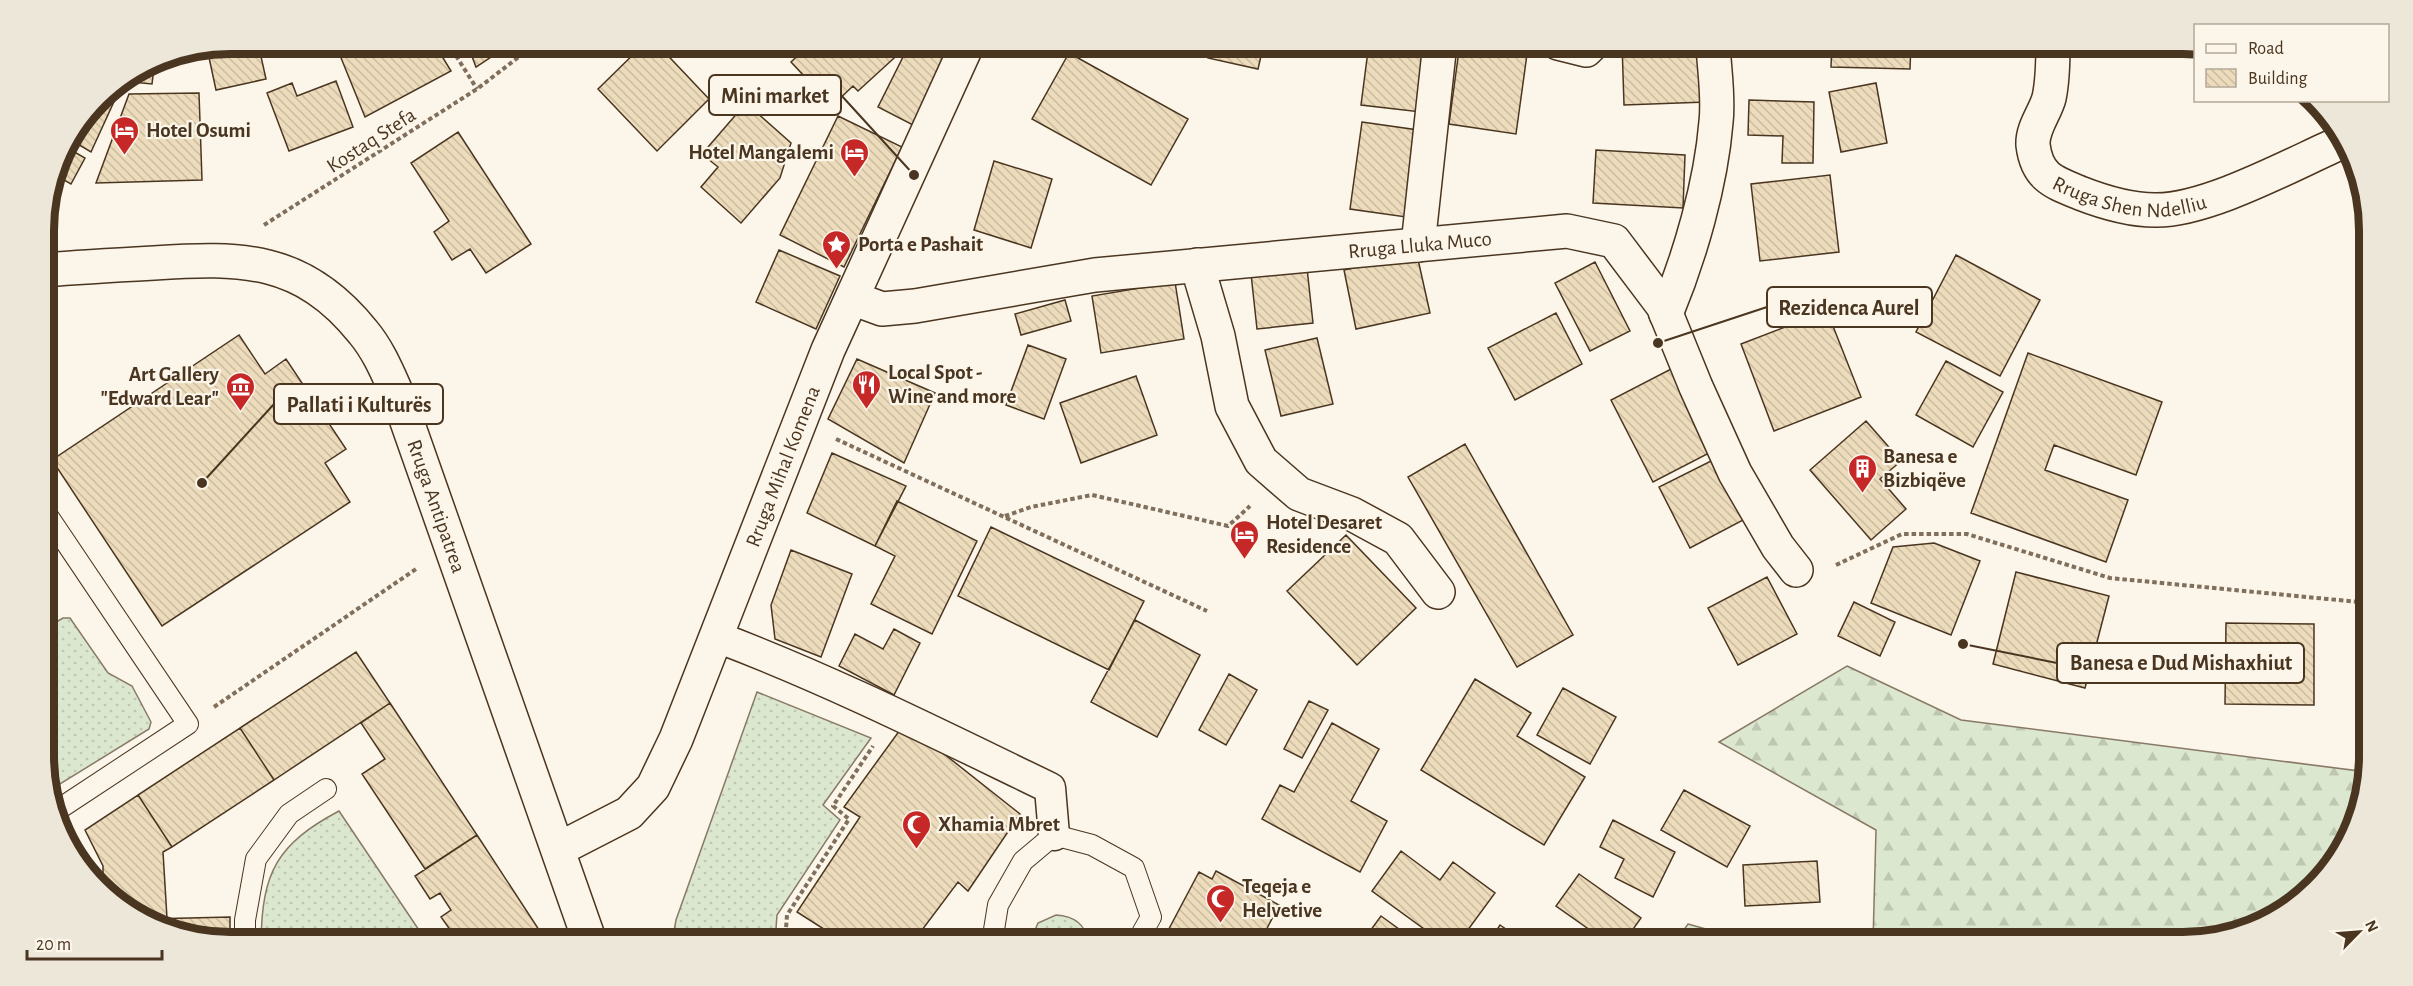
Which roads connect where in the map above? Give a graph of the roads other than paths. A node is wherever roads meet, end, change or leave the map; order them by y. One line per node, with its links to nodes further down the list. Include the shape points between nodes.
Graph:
1 (963, 54): 9 (street, Rruga Mihal Komena)
2 (1439, 54): 6 (street)
3 (1714, 54): 10 (street, via 1717,120 1713,150 1689,257)
4 (2053, 54): 5 (street, Rruga Shen Ndelliu, via 2049,99 2034,134 2037,160 2044,175 2055,183 2104,202 2155,210 2196,205)
5 (2336, 144)
6 (1418, 245): 7 (street, Rruga Lluka Muco); 10 (street, Rruga Lluka Muco, via 1567,231 1614,241)
7 (1197, 265): 9 (street, Rruga Lluka Muco, via 1095,274 915,306 882,309); 13 (street, via 1218,336 1232,406 1261,461 1299,494 1352,514 1398,539)
8 (54, 269): 18 (street, Rruga Antipatrea, via 239,260 263,265 309,284 364,332 398,396)
9 (852, 298): 14 (street, Rruga Mihal Komena)
10 (1666, 314): 12 (street, Rruga Lluka Muco, via 1736,473 1778,547)
11 (54, 526): 16 (lane, via 188,724)
12 (1796, 570)
13 (1438, 592)
14 (717, 637): 17 (street, via 895,713 1050,788); 18 (street, Rruga Mihal Komena, via 653,787 629,813)
15 (327, 789): 19 (lane, via 289,814 256,859)
16 (61, 807)
17 (1054, 835): 21 (lane, via 1023,861 998,905); 22 (lane, via 1092,845 1134,867 1151,917)
18 (559, 849): 20 (street, Rruga Antipatrea)
19 (245, 932)
20 (587, 932)
21 (994, 932)
22 (1143, 932)

